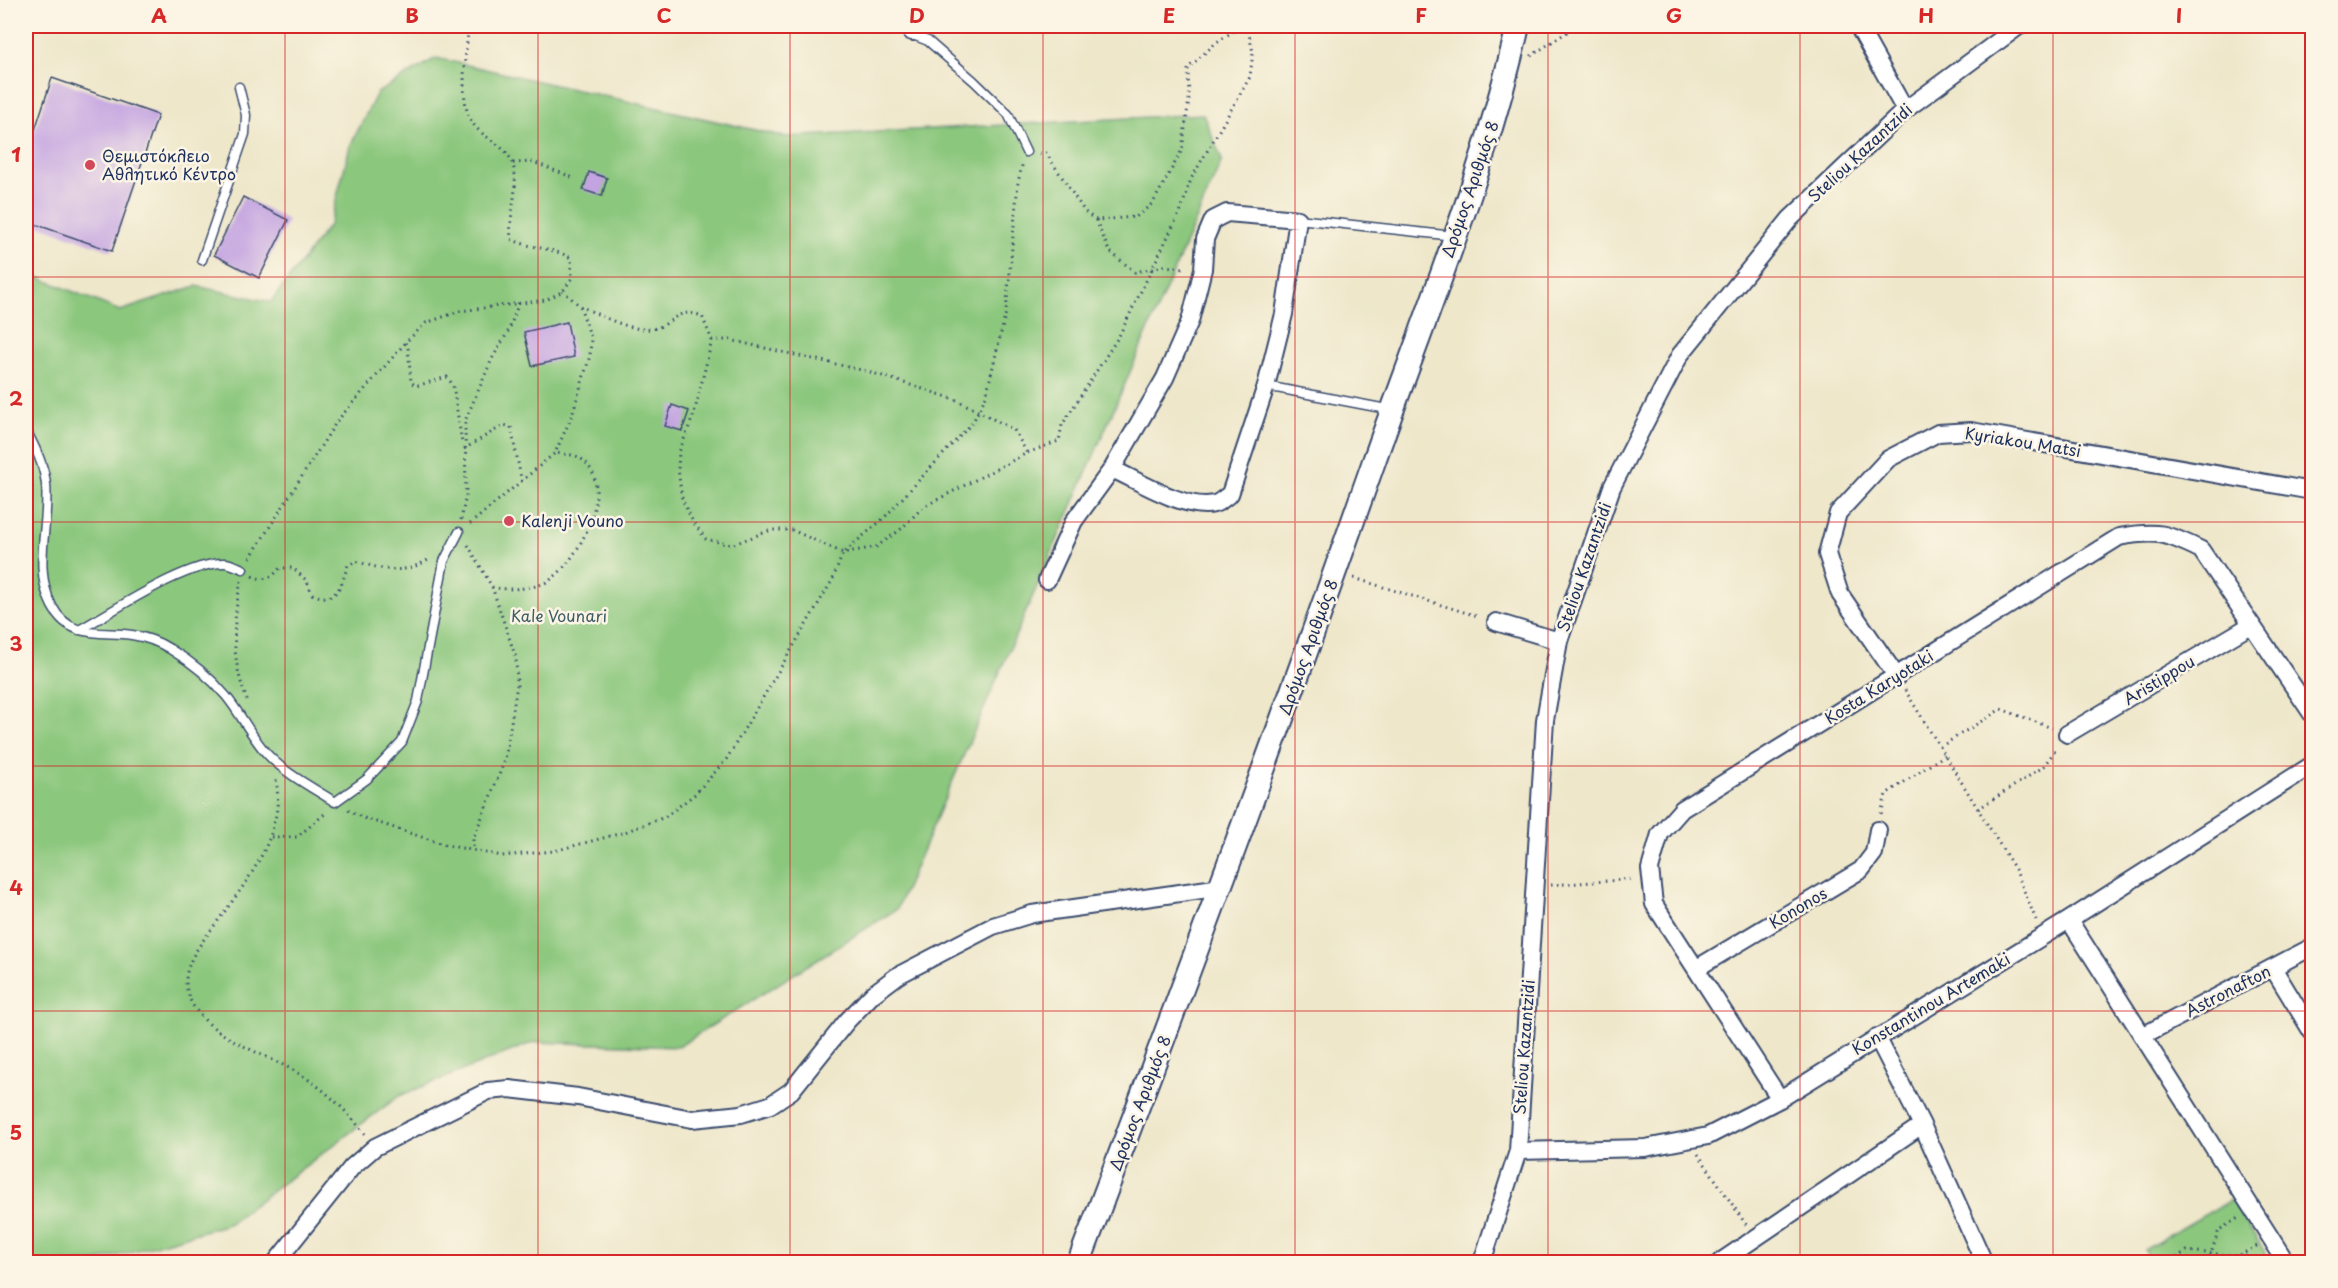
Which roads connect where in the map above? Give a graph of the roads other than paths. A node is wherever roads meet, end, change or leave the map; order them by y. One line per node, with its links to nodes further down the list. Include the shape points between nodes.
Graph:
1 (890, 26): 5 (lane)
2 (1518, 26): 10 (street, Δρόμος Αριθμός 8, via 1490,133)
3 (1858, 26): 7 (street)
4 (2008, 28): 7 (street, Steliou Kazantzidi)
5 (912, 29): 8 (lane, via 1008,114)
6 (239, 87): 11 (lane, via 246,115 245,134)
7 (1905, 110): 23 (street, Steliou Kazantzidi, via 1790,219 1680,355 1612,487)
8 (1026, 152)
9 (1298, 219): 10 (lane); 12 (street, via 1284,314); 15 (street, via 1227,213 1213,220 1205,239 1203,269 1190,321 1165,378)
10 (1454, 236): 13 (street, Δρόμος Αριθμός 8)
11 (201, 260)
12 (1266, 386): 13 (lane); 15 (street, via 1230,494 1216,504 1179,500)
13 (1392, 411): 29 (street, Δρόμος Αριθμός 8)
14 (26, 430): 22 (lane, via 43,467 46,485 44,583 61,619)
15 (1112, 469): 19 (street, via 1074,520)
16 (2313, 491): 24 (street, Kyriakou Matsi, via 1971,431 1938,433 1888,459 1838,513 1827,554 1840,594)
17 (459, 532): 22 (lane, via 444,561 418,701 402,742 367,779 335,802 268,755 225,695 171,650 132,635 98,636)
18 (243, 569): 22 (lane, via 226,563 204,566 168,581)
19 (1047, 580)
20 (1496, 622): 23 (street)
21 (2251, 625): 24 (street, Kosta Karyotaki, via 2201,550 2173,536 2147,532 2119,537); 25 (street, Kosta Karyotaki); 26 (street, Aristippou)
22 (79, 630)
23 (1558, 641): 39 (street, Steliou Kazantzidi, via 1545,720)
24 (1896, 676): 32 (street, Kosta Karyotaki, via 1682,808 1660,834 1650,869 1654,904)
25 (2313, 714)
26 (2067, 734)
27 (2313, 765): 30 (street, Konstantinou Artemaki)
28 (1878, 831): 32 (street, Kononos, via 1874,853 1861,870)
29 (1222, 887): 40 (street, via 1032,914 993,926 897,976 873,994 791,1091 770,1105 724,1117 692,1119 578,1096 509,1089 488,1091 375,1147 352,1167); 41 (street, Δρόμος Αριθμός 8)
30 (2069, 920): 35 (street); 36 (street, Konstantinou Artemaki)
31 (2313, 947): 33 (street, Astronafton)
32 (1697, 968): 37 (street, Kosta Karyotaki)
33 (2273, 968): 34 (street); 35 (street, Astronafton)
34 (2313, 1032)
35 (2144, 1035): 45 (street)
36 (1877, 1037): 37 (street, Konstantinou Artemaki); 38 (street)
37 (1780, 1099): 39 (street, Konstantinou Artemaki, via 1708,1136 1645,1148)
38 (1922, 1125): 43 (street); 44 (street)
39 (1518, 1151): 42 (street, Steliou Kazantzidi)
40 (276, 1263)
41 (1079, 1263)
42 (1482, 1263)
43 (1720, 1263)
44 (1984, 1263)
45 (2286, 1263)

